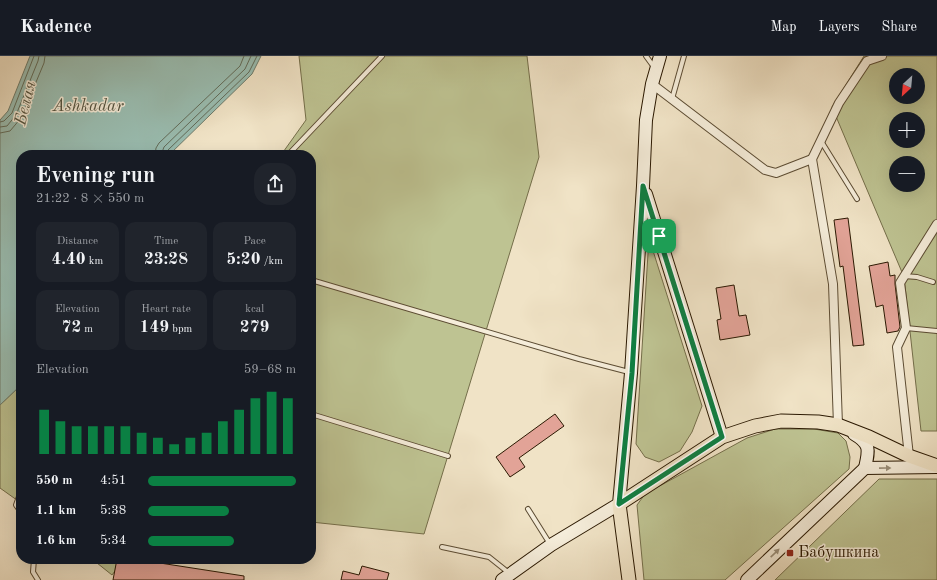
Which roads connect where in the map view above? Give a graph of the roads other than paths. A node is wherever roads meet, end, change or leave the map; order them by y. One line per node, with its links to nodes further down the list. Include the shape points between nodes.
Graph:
1 (382, 56): 10 (lane)
2 (646, 56): 6 (lane)
3 (660, 56): 6 (main road)
4 (684, 56): 8 (lane)
5 (882, 56): 9 (street, via 867,61 839,103)
6 (655, 69): 7 (main road)
7 (652, 84): 8 (street); 12 (main road, via 646,120)
8 (672, 99): 11 (street, via 765,170 776,173)
9 (821, 141): 11 (street); 13 (lane)
10 (293, 150)
11 (812, 159): 22 (street, via 833,284)
12 (643, 186): 20 (main road); 23 (main road)
13 (857, 199)
14 (937, 224): 15 (street)
15 (904, 276): 17 (lane); 18 (street, via 900,283)
16 (316, 281): 20 (lane)
17 (933, 282)
18 (906, 328): 19 (lane); 25 (street, via 897,347)
19 (937, 331)
20 (632, 373): 28 (main road)
21 (316, 416): 24 (lane)
22 (838, 425): 23 (main road, via 781,421); 25 (main road); 27 (main road, via 868,446)
23 (722, 437): 28 (main road)
24 (448, 456)
25 (909, 456): 26 (main road)
26 (937, 466): 27 (main road, one-way to 26)
27 (865, 468): 36 (main road, one-way to 27)
28 (619, 504): 30 (main road); 35 (main road)
29 (528, 509): 30 (lane)
30 (551, 545): 33 (main road)
31 (442, 547): 33 (lane, via 489,557)
32 (34, 564): 34 (lane, via 33,572)
33 (506, 577)
34 (38, 580)
35 (629, 580)
36 (747, 580)

